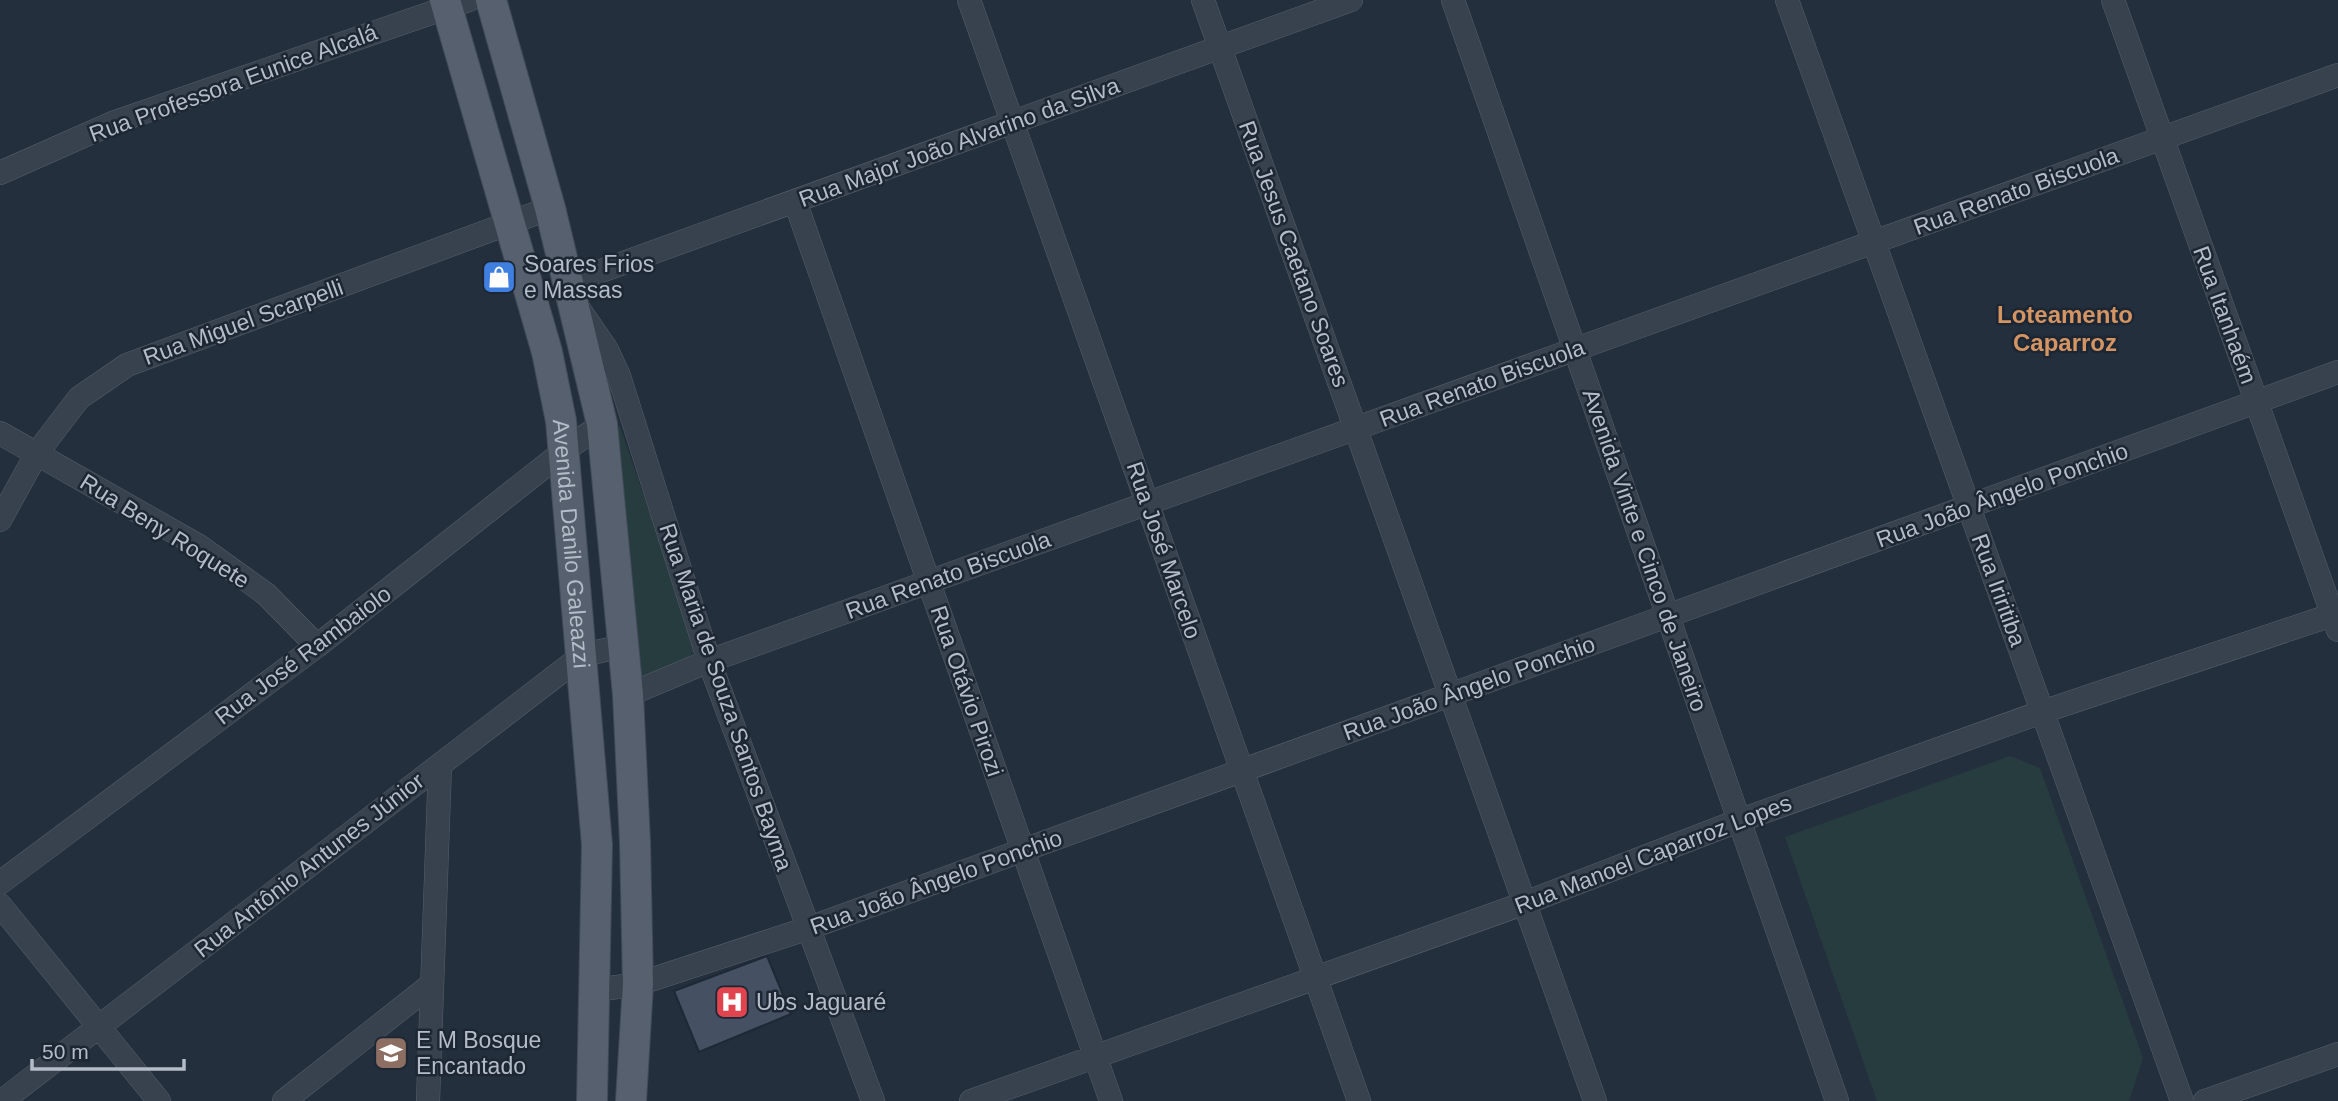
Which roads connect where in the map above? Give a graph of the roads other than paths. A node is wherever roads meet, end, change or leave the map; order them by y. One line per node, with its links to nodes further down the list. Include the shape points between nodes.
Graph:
1 (491, 0): 15 (main road, Avenida Danilo Galeazzi)
2 (969, 0): 11 (street, Rua José Marcelo)
3 (1203, 0): 9 (street, Rua Jesus Caetano Soares)
4 (1351, 0): 9 (street, Rua Major João Alvarino da Silva)
5 (1453, 0): 19 (street, Avenida Vinte e Cinco de Janeiro)
6 (1787, 0): 17 (street, Rua Iriritiba)
7 (2113, 0): 12 (street, Rua Itanhaém)
8 (453, 3): 13 (street, Rua Professora Eunice Alcalá, via 115,122); 16 (main road, Avenida Danilo Galeazzi)
9 (1221, 47): 11 (street, Rua Major João Alvarino da Silva); 23 (street, Rua Jesus Caetano Soares)
10 (2338, 75): 12 (street, Rua Renato Biscuola)
11 (1012, 123): 14 (street, Rua Major João Alvarino da Silva); 27 (street, Rua José Marcelo)
12 (2162, 138): 17 (street, Rua Renato Biscuola); 21 (street, Rua Itanhaém)
13 (0, 173)
14 (795, 201): 18 (street, Rua Major João Alvarino da Silva); 30 (street, Rua Otávio Pirozi)
15 (550, 208): 16 (street, Rua Miguel Scarpelli); 18 (main road, Avenida Danilo Galeazzi)
16 (510, 222): 25 (main road, Avenida Danilo Galeazzi, via 547,352); 26 (street, Rua Miguel Scarpelli, via 127,365 79,398)
17 (1874, 242): 19 (street, Rua Renato Biscuola); 28 (street, Rua Iriritiba)
18 (569, 291): 22 (main road, Avenida Danilo Galeazzi); 36 (street, Rua Maria de Souza Santos Bayma, via 619,376)
19 (1575, 349): 23 (street, Rua Renato Biscuola); 31 (street, Avenida Vinte e Cinco de Janeiro)
20 (2338, 372): 21 (street, Rua João Ângelo Ponchio)
21 (2256, 402): 28 (street, Rua João Ângelo Ponchio); 32 (street, Rua Itanhaém)
22 (602, 424): 25 (street, Rua José Rambaiolo); 34 (main road, Avenida Danilo Galeazzi)
23 (1356, 428): 27 (street, Rua Renato Biscuola); 38 (street, Rua Jesus Caetano Soares)
24 (0, 433): 26 (street, Rua Beny Roquete)
25 (564, 451): 33 (street, Rua José Rambaiolo); 35 (main road, Avenida Danilo Galeazzi)
26 (37, 453): 29 (street, Rua Miguel Scarpelli); 33 (street, Rua Beny Roquete, via 199,546 266,594)
27 (1147, 503): 30 (street, Rua Renato Biscuola); 41 (street, Rua José Marcelo)
28 (1969, 507): 31 (street, Rua João Ângelo Ponchio); 39 (street, Rua Iriritiba)
29 (0, 520)
30 (929, 582): 36 (street, Rua Renato Biscuola); 43 (street, Rua Otávio Pirozi)
31 (1670, 615): 38 (street, Rua João Ângelo Ponchio); 42 (street, Avenida Vinte e Cinco de Janeiro)
32 (2336, 619): 39 (street, Rua Manoel Caparroz Lopes)
33 (317, 646): 44 (street, Rua José Rambaiolo)
34 (623, 646): 35 (street, Rua Antônio Antunes Júnior); 37 (main road, Avenida Danilo Galeazzi)
35 (583, 655): 40 (street, Rua Antônio Antunes Júnior); 51 (main road, Avenida Danilo Galeazzi, via 597,845)
36 (709, 661): 37 (street, Rua Renato Biscuola); 47 (street, Rua Maria de Souza Santos Bayma)
37 (628, 695): 50 (main road, Avenida Danilo Galeazzi)
38 (1451, 695): 41 (street, Rua João Ângelo Ponchio); 45 (street, Rua Jesus Caetano Soares)
39 (2042, 712): 42 (street, Rua Manoel Caparroz Lopes); 67 (street, Rua Iriritiba)
40 (440, 765): 49 (street); 52 (street, Rua Antônio Antunes Júnior)
41 (1242, 771): 43 (street, Rua João Ângelo Ponchio); 48 (street, Rua José Marcelo)
42 (1738, 821): 45 (street, Rua Manoel Caparroz Lopes); 66 (street, Avenida Vinte e Cinco de Janeiro)
43 (1023, 850): 47 (street, Rua João Ângelo Ponchio); 54 (street, Rua Otávio Pirozi)
44 (0, 883)
45 (1525, 903): 48 (street, Rua Manoel Caparroz Lopes); 65 (street, Rua Jesus Caetano Soares)
46 (0, 905): 52 (street)
47 (809, 928): 50 (street, Rua João Ângelo Ponchio); 61 (street, Rua Maria de Souza Santos Bayma)
48 (1315, 978): 54 (street, Rua Manoel Caparroz Lopes); 64 (street, Rua José Marcelo)
49 (432, 984): 57 (street); 58 (street)
50 (638, 984): 51 (street, Rua João Ângelo Ponchio); 60 (main road, Avenida Danilo Galeazzi)
51 (596, 990): 59 (main road, Avenida Danilo Galeazzi)
52 (99, 1027): 55 (street, Rua Antônio Antunes Júnior); 56 (street)
53 (2338, 1054): 68 (street)
54 (1096, 1056): 62 (street, Rua Manoel Caparroz Lopes); 63 (street, Rua Otávio Pirozi)
55 (2, 1101)
56 (159, 1101)
57 (284, 1101)
58 (428, 1101)
59 (592, 1101)
60 (631, 1101)
61 (873, 1101)
62 (971, 1101)
63 (1111, 1101)
64 (1359, 1101)
65 (1595, 1101)
66 (1837, 1101)
67 (2182, 1101)
68 (2205, 1101)

